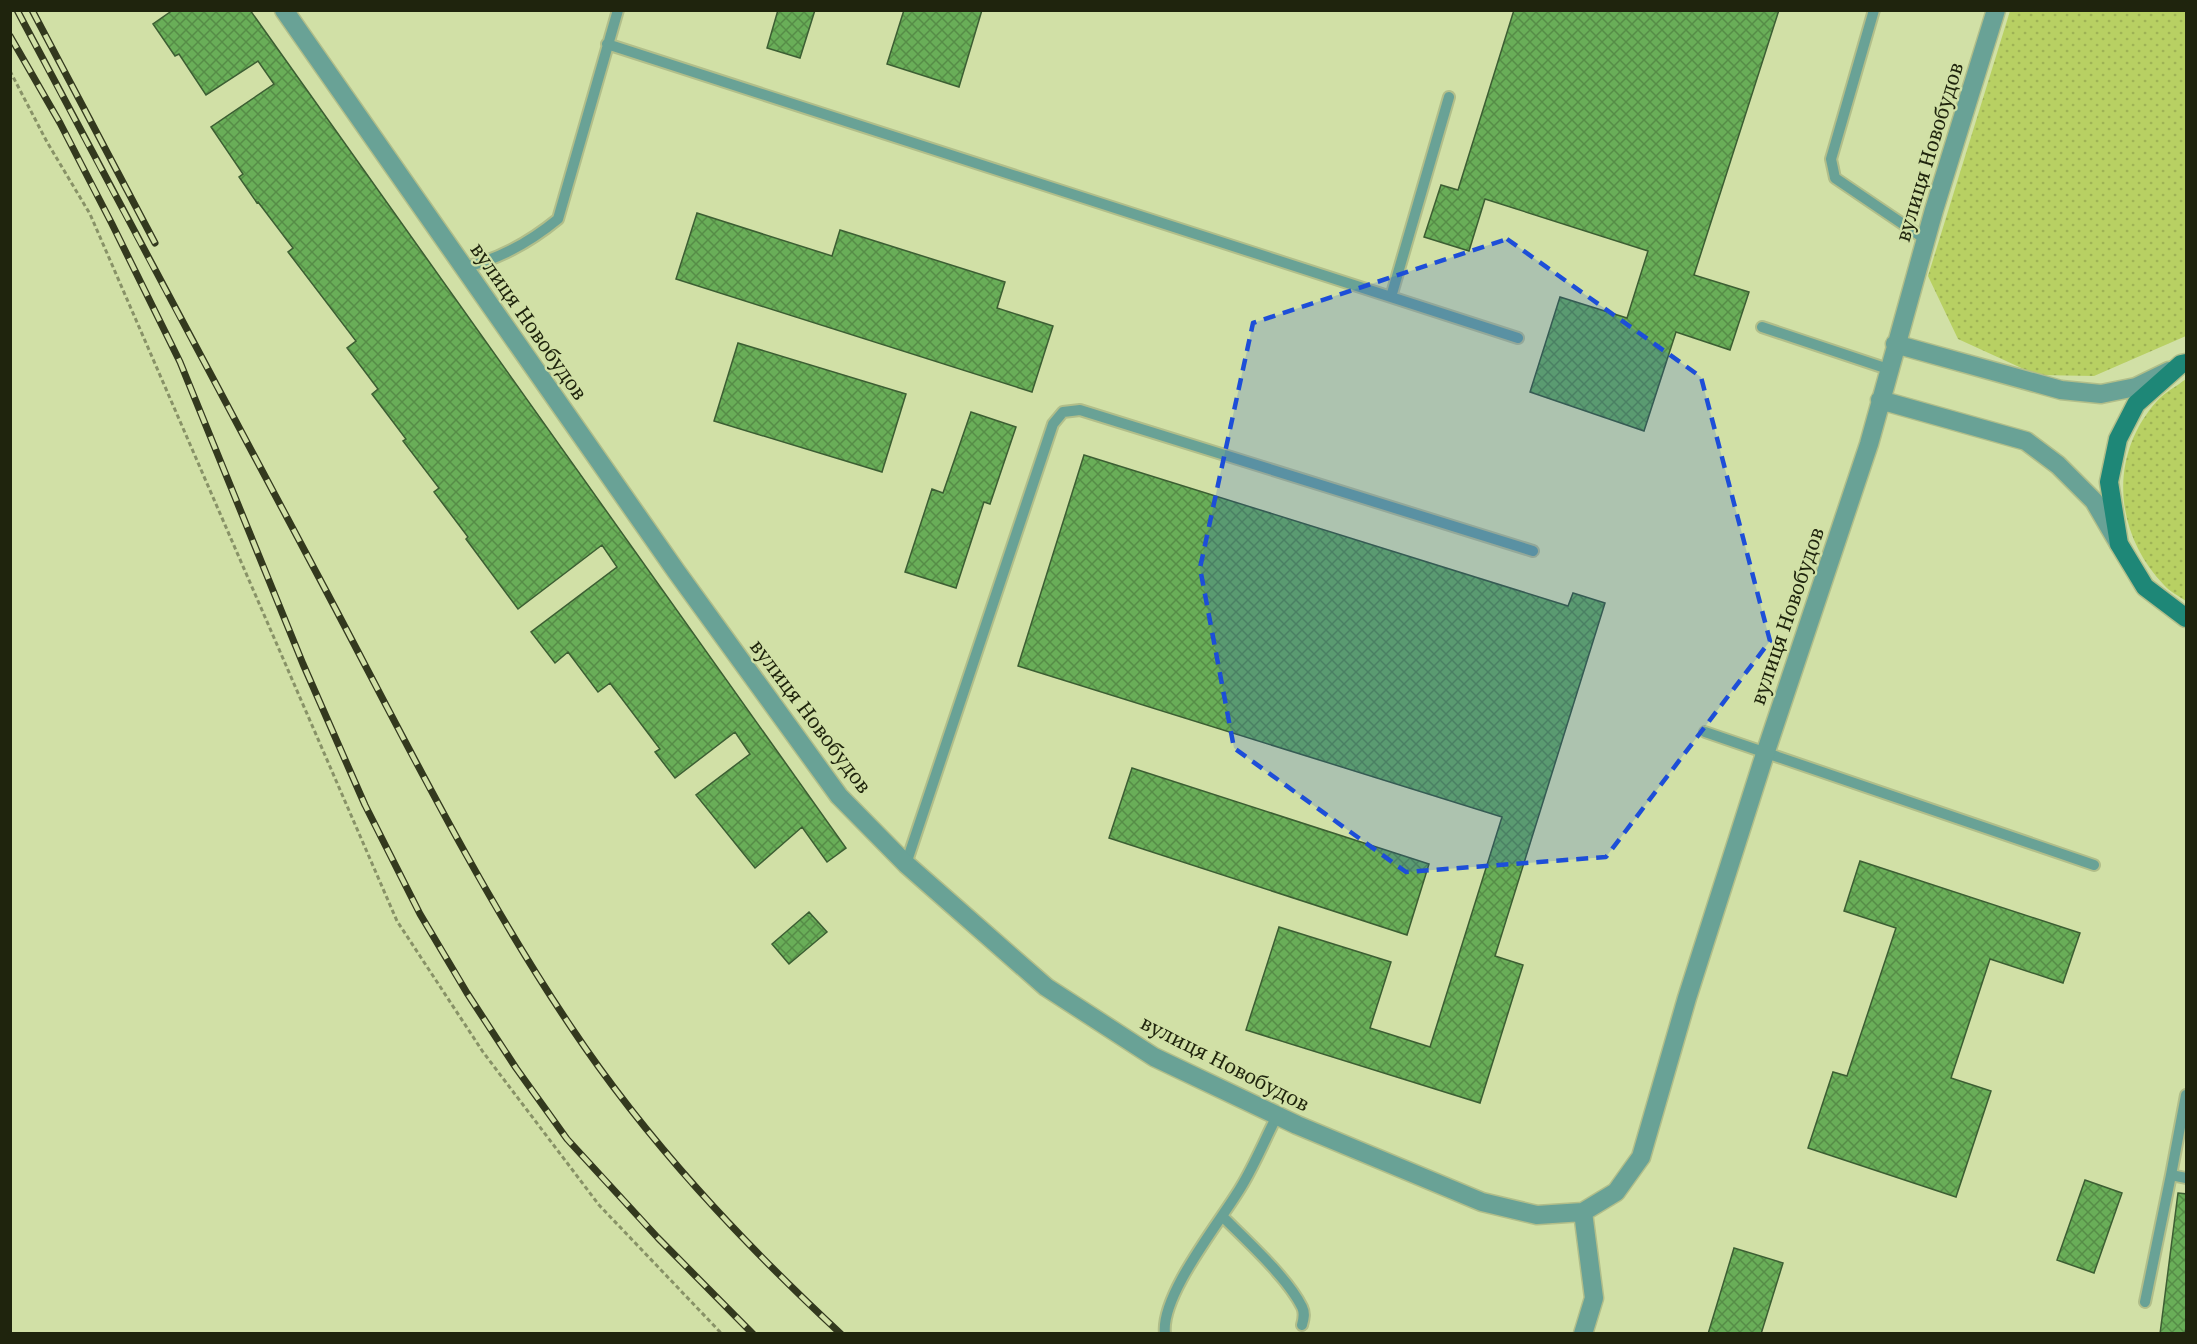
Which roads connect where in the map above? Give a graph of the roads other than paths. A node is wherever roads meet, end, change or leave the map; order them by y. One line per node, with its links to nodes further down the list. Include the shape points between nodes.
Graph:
1 (284, 10): 8 (street, вулиця Новобудов)
2 (618, 10): 5 (lane)
3 (1874, 10): 7 (lane, via 1831,168 1835,178)
4 (1996, 10): 7 (street, вулиця Новобудов)
5 (607, 44): 8 (lane, via 558,219 538,235 489,261); 9 (lane)
6 (1449, 97): 9 (lane)
7 (1925, 239): 12 (street, вулиця Новобудов)
8 (465, 267): 21 (street, вулиця Новобудов, via 676,571 839,796)
9 (1391, 297): 11 (lane)
10 (1762, 327): 14 (lane)
11 (1518, 338)
12 (1895, 344): 13 (street, via 2061,390 2101,394 2136,387); 14 (street, вулиця Новобудов)
13 (2184, 364): 16 (street, via 2136,404 2118,439 2109,482)
14 (1888, 369): 15 (street, вулиця Новобудов)
15 (1880, 400): 16 (street, via 2026,441 2058,465 2094,501); 20 (street, вулиця Новобудов, via 1869,444)
16 (2119, 544): 18 (street, via 2145,587)
17 (1533, 551): 21 (lane, via 1080,410 1063,412 1053,424)
18 (2187, 618)
19 (1706, 732): 20 (lane)
20 (1765, 754): 22 (lane); 27 (street, вулиця Новобудов, via 1641,1156 1616,1192)
21 (906, 864): 24 (street, вулиця Новобудов, via 1046,987 1154,1057)
22 (2094, 865)
23 (2187, 1095): 25 (lane)
24 (1277, 1116): 27 (street, вулиця Новобудов, via 1482,1202 1538,1215); 28 (lane)
25 (2171, 1175): 26 (lane); 29 (lane)
26 (2187, 1178)
27 (1583, 1212): 32 (street, via 1594,1298)
28 (1222, 1216): 30 (lane, via 1303,1307); 31 (lane, via 1176,1287)
29 (2145, 1302)
30 (1302, 1325)
31 (1165, 1334)
32 (1583, 1334)

